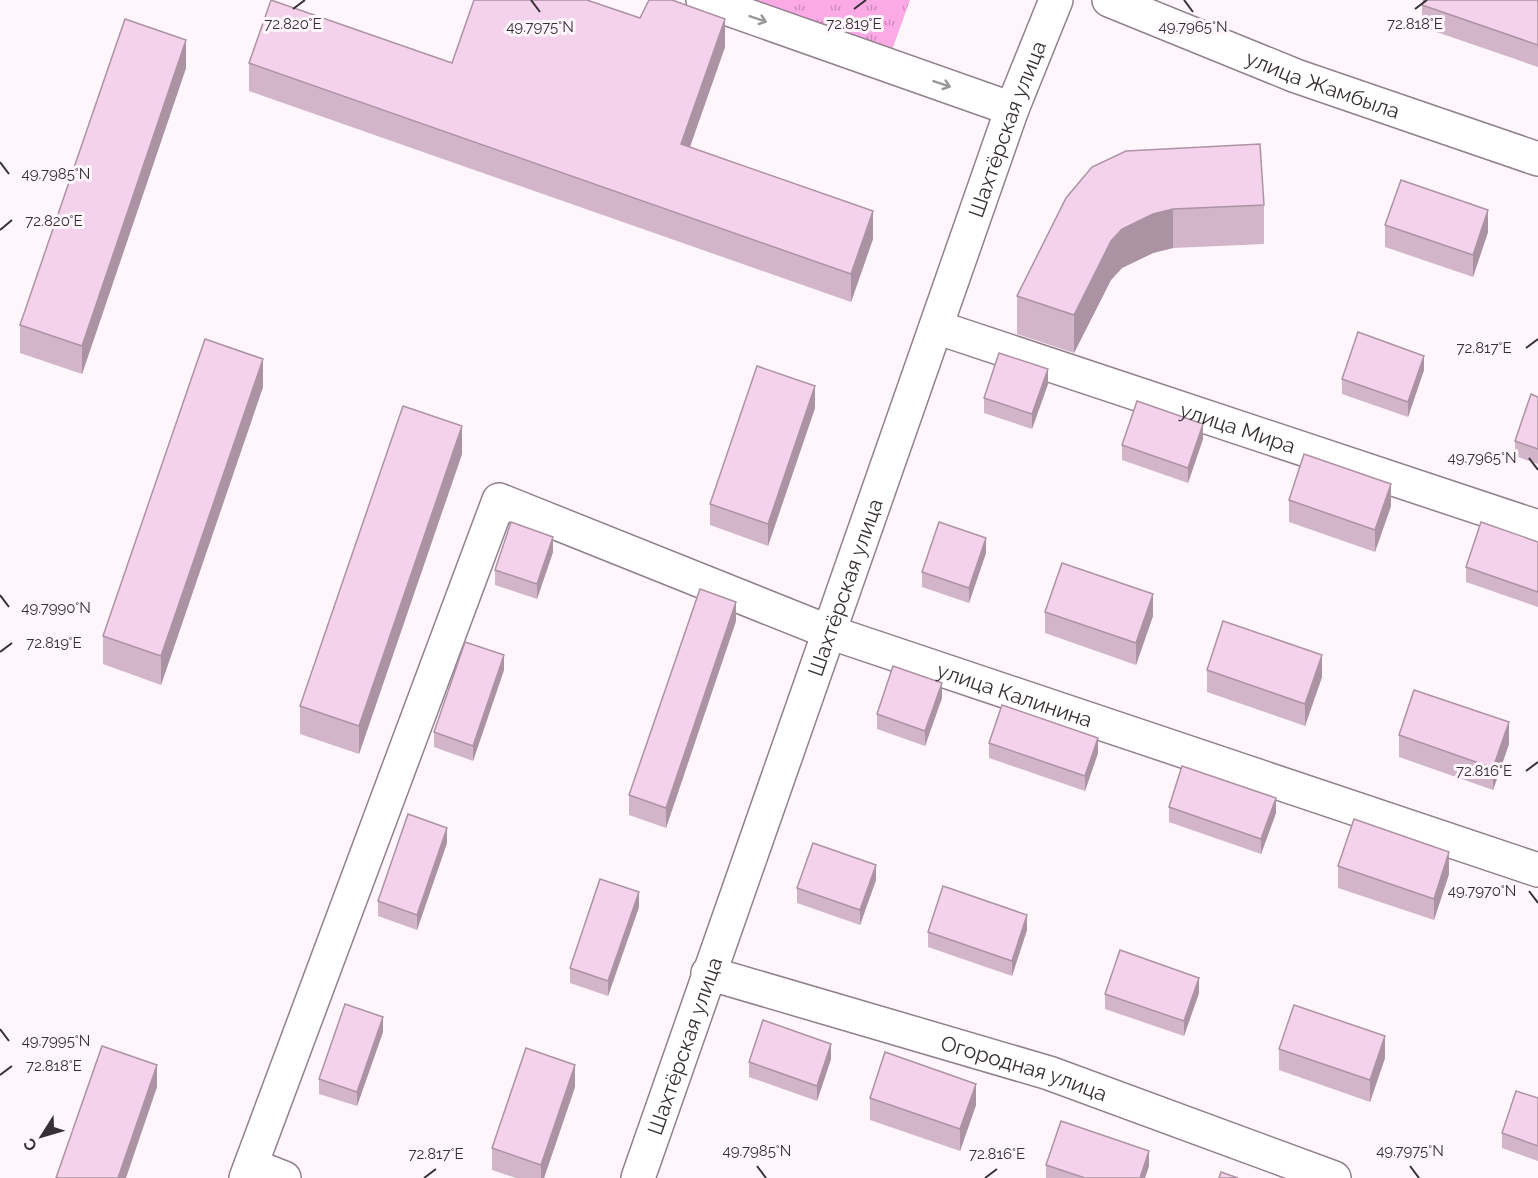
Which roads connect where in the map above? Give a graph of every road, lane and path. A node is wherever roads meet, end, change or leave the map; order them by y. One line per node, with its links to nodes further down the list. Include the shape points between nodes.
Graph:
1 (703, 0): 4 (street, one-way to 4)
2 (1056, 0): 4 (street, Шахтёрская улица)
3 (1109, 0): 5 (street, улица Жамбыла, via 1296,76)
4 (1012, 109): 6 (street, Шахтёрская улица)
5 (1538, 159)
6 (936, 327): 7 (street, улица Мира); 8 (street, Шахтёрская улица)
7 (1538, 527)
8 (829, 632): 9 (street, улица Калинина); 10 (street, Шахтёрская улица); 11 (street, улица Калинина, via 499,500)
9 (1538, 870)
10 (708, 973): 13 (street, Шахтёрская улица); 14 (street, Огородная улица, via 1049,1073)
11 (248, 1171): 12 (street)
12 (284, 1178)
13 (638, 1178)
14 (1334, 1178)

